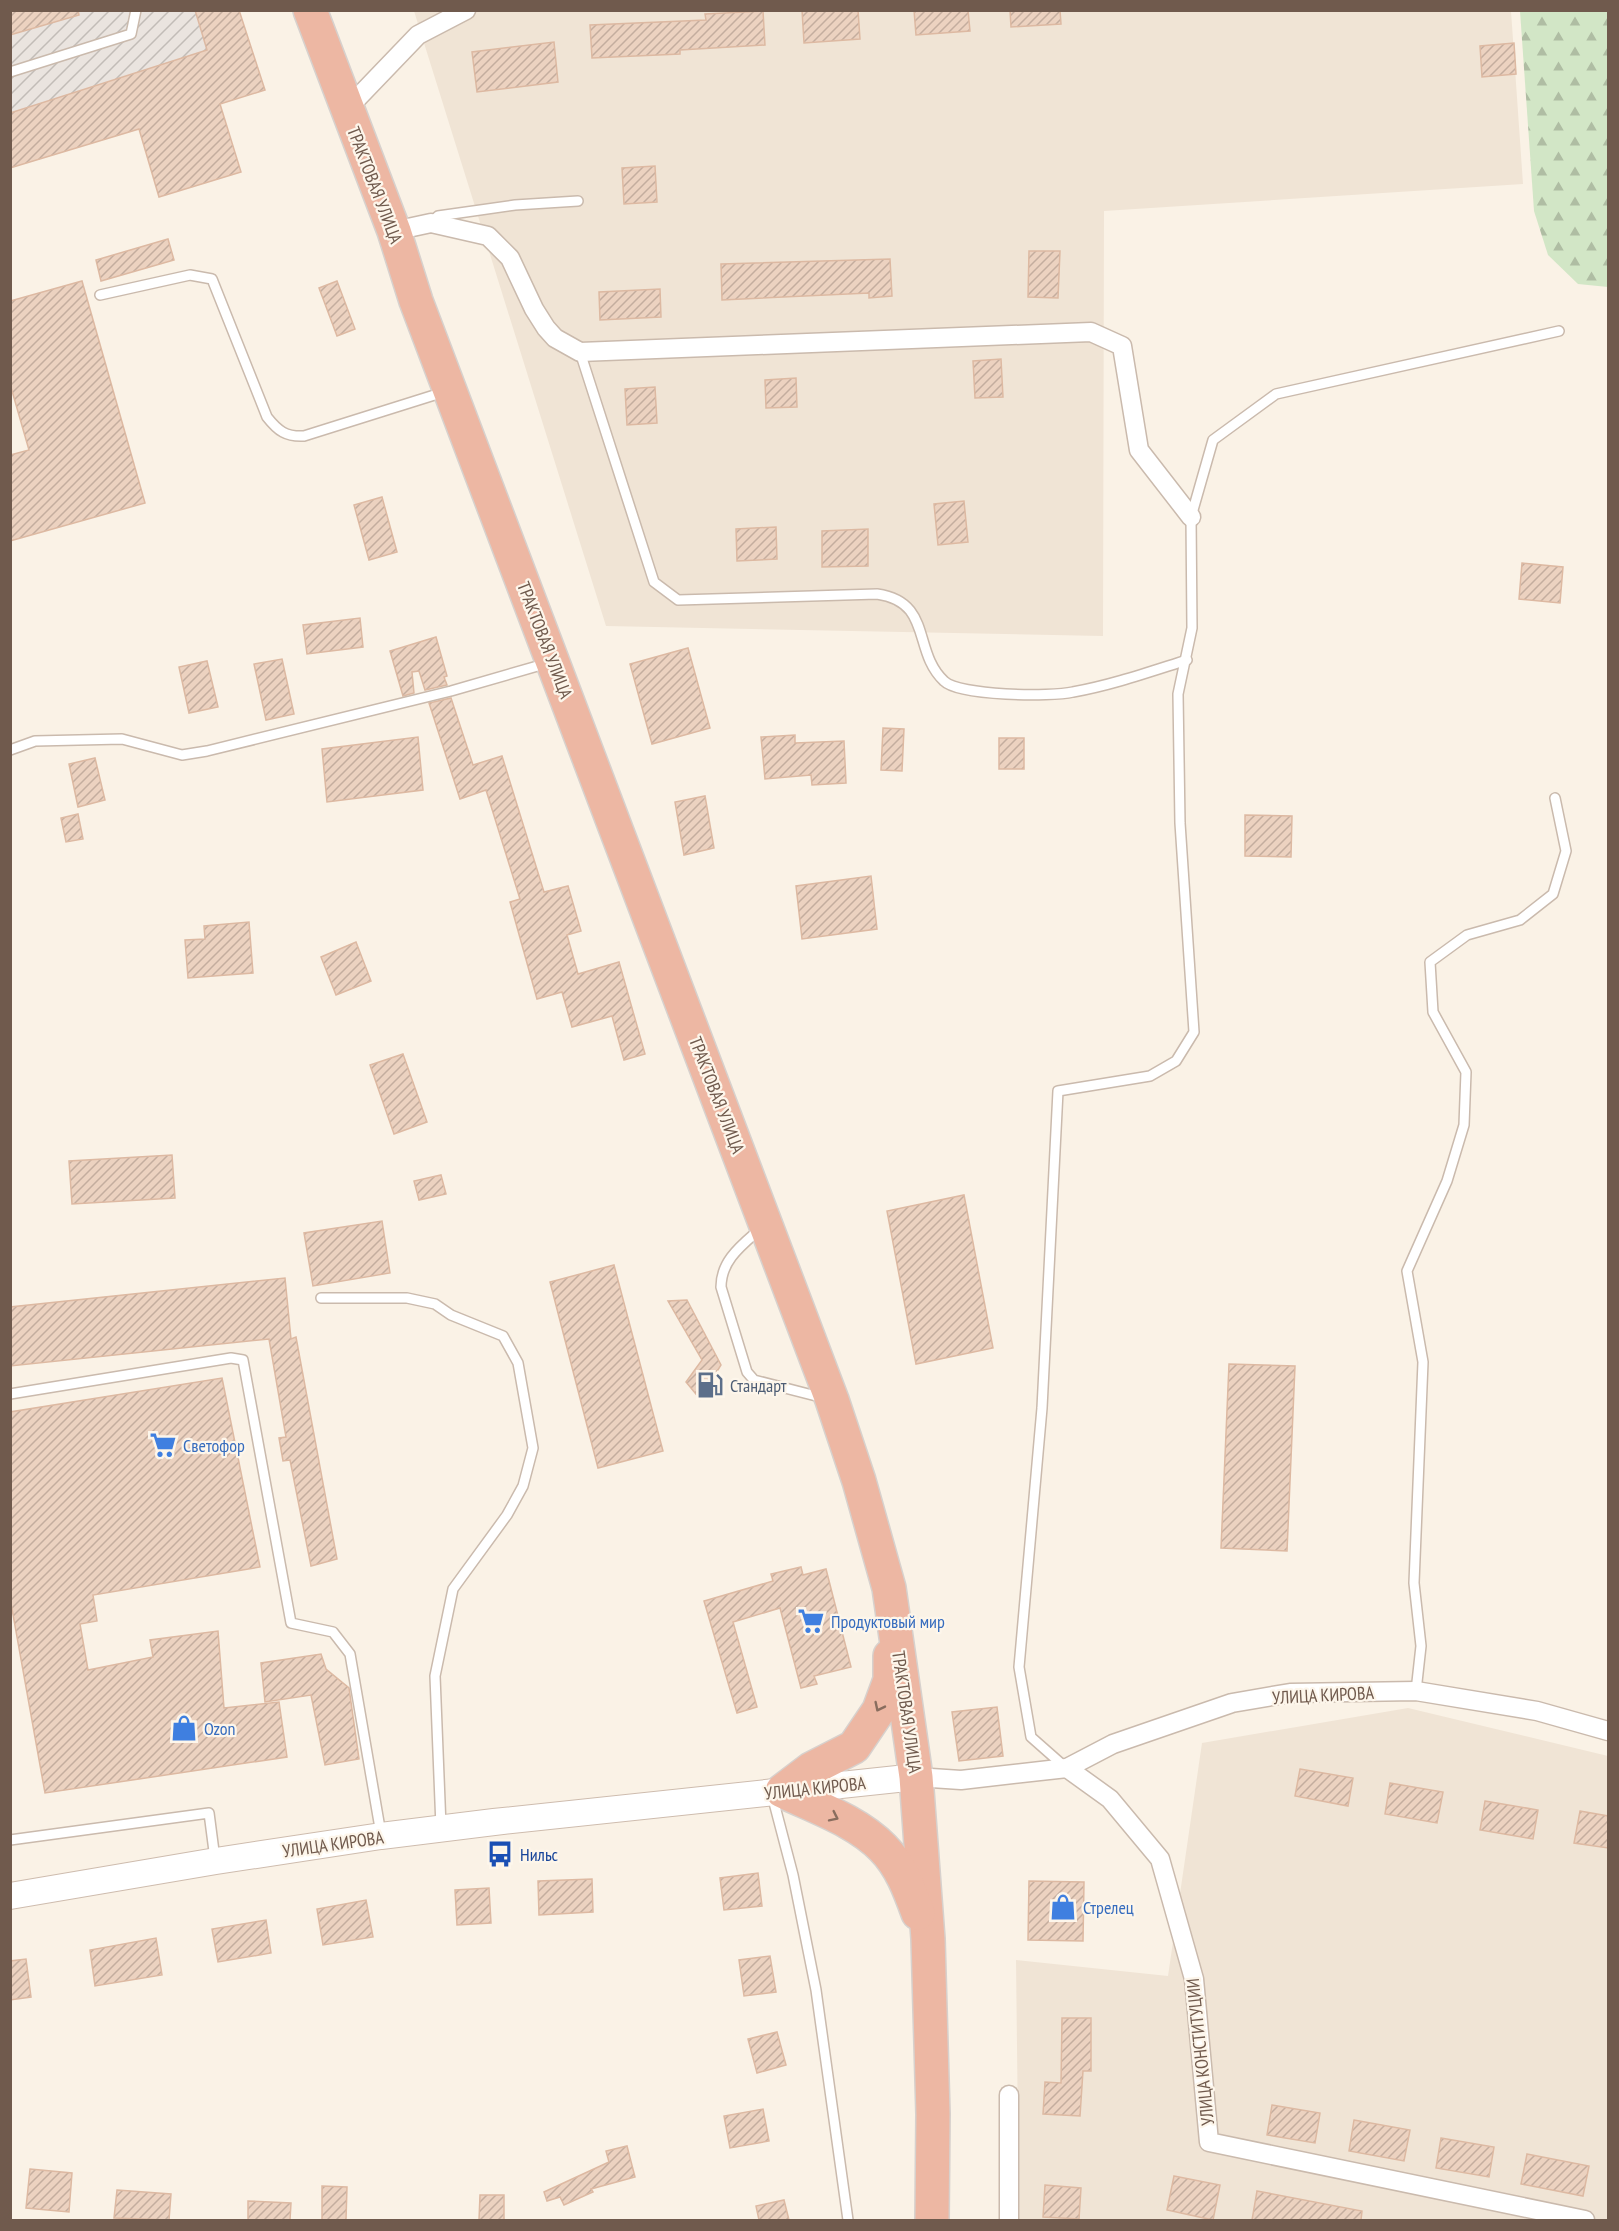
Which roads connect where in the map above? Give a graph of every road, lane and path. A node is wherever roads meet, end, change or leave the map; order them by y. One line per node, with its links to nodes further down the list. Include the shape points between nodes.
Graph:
1 (136, 10): 4 (lane, via 131,34)
2 (310, 10): 5 (highway, ТРАКТОВАЯ УЛИЦА)
3 (466, 10): 5 (street, via 418,35)
4 (10, 72)
5 (346, 111): 8 (highway, ТРАКТОВАЯ УЛИЦА)
6 (578, 201): 7 (lane, via 438,216)
7 (431, 224): 8 (street); 11 (street, via 488,236 510,258 546,328)
8 (394, 231): 12 (highway, ТРАКТОВАЯ УЛИЦА)
9 (100, 295): 12 (lane, via 190,275 212,279 267,417 278,430 292,437)
10 (1559, 331): 13 (lane, via 1276,394 1213,440)
11 (580, 352): 13 (street, via 1091,332 1122,346 1139,450); 14 (lane, via 654,582 678,600 893,596 914,615 933,667 944,682 957,690 974,693 1070,693)
12 (450, 390): 15 (highway, ТРАКТОВАЯ УЛИЦА)
13 (1191, 517): 14 (lane, via 1192,628)
14 (1187, 660): 25 (lane, via 1178,694 1180,800 1194,1032 1176,1061 1150,1076 1058,1091 1042,1408 1019,1667 1031,1737)
15 (553, 661): 16 (lane, via 451,691 207,751 182,755 122,739 35,741); 18 (highway, ТРАКТОВАЯ УЛИЦА)
16 (10, 750)
17 (1555, 798): 23 (lane, via 1566,851 1553,894 1520,920 1467,935 1430,962 1432,1012 1466,1072 1464,1125 1446,1181 1407,1271 1423,1362 1414,1583 1421,1646)
18 (766, 1223): 21 (highway, ТРАКТОВАЯ УЛИЦА); 21 (lane, via 733,1254 721,1276 747,1372 754,1380)
19 (321, 1298): 28 (lane, via 407,1298 435,1304 451,1315 503,1336 518,1363 533,1448 523,1486 507,1515 453,1589 435,1676)
20 (10, 1394): 29 (lane, via 243,1360 291,1623 333,1632 350,1654)
21 (832, 1400): 22 (highway, ТРАКТОВАЯ УЛИЦА)
22 (889, 1588): 26 (highway, ТРАКТОВАЯ УЛИЦА); 27 (highway, one-way to 27, via 890,1680 879,1710 854,1747)
23 (1416, 1691): 24 (street, УЛИЦА КИРОВА, via 1538,1711); 25 (street, УЛИЦА КИРОВА, via 1290,1693 1232,1703 1113,1744)
24 (1608, 1731)
25 (1067, 1768): 26 (street, УЛИЦА КИРОВА, via 961,1780); 38 (street, УЛИЦА КОНСТИТУЦИИ, via 1110,1799 1160,1859 1194,1979 1209,2142)
26 (916, 1777): 27 (street, УЛИЦА КИРОВА); 33 (highway, ТРАКТОВАЯ УЛИЦА)
27 (776, 1792): 28 (street, УЛИЦА КИРОВА); 33 (highway, one-way to 33, via 854,1826 884,1848 906,1882); 35 (lane, via 816,1990)
28 (441, 1829): 29 (street, УЛИЦА КИРОВА)
29 (381, 1836): 31 (street, УЛИЦА КИРОВА)
30 (10, 1840): 31 (lane, via 209,1814)
31 (216, 1861): 32 (street, УЛИЦА КИРОВА)
32 (10, 1896)
33 (928, 1939): 36 (highway, ТРАКТОВАЯ УЛИЦА)
34 (1009, 2095): 37 (street)
35 (848, 2220)
36 (932, 2220)
37 (1009, 2220)
38 (1585, 2220)

